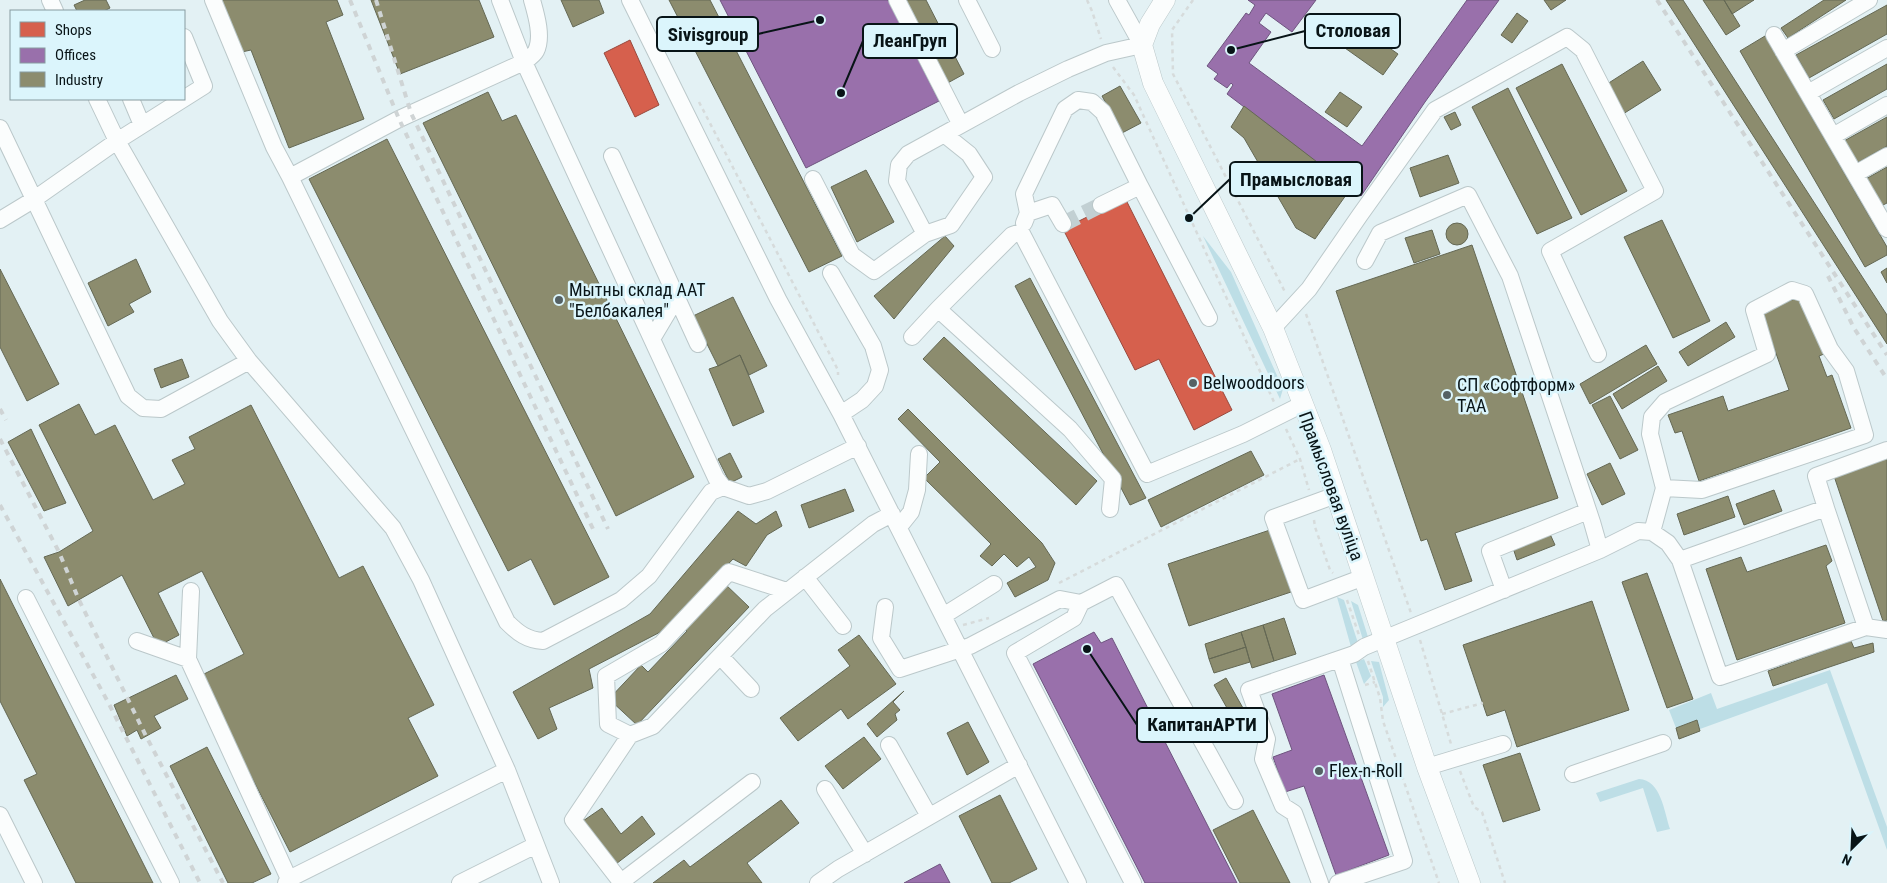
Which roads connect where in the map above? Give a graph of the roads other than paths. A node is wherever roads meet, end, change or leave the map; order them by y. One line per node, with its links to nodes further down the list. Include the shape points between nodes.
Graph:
1 (213, 0): 32 (lane, via 274,148)
2 (500, 0): 16 (lane)
3 (532, 0): 16 (lane, via 539,42 535,53)
4 (630, 0): 55 (lane, via 778,299)
5 (897, 0): 23 (lane)
6 (967, 0): 14 (lane)
7 (1117, 0): 12 (lane)
8 (1165, 0): 12 (main road)
9 (1869, 0): 15 (lane)
10 (1774, 35): 15 (lane)
11 (185, 39): 18 (lane, via 204,86)
12 (1142, 45): 23 (lane, via 1106,53 1068,69); 48 (main road, Прамысловая вуліца, via 1153,83)
13 (1887, 48): 17 (lane)
14 (992, 49)
15 (1783, 51): 17 (lane)
16 (524, 62): 32 (lane, via 399,119); 50 (lane)
17 (1808, 93): 27 (lane)
18 (185, 98)
19 (97, 100): 28 (lane)
20 (131, 100): 24 (lane)
21 (182, 100): 24 (lane)
22 (1887, 105): 27 (lane)
23 (961, 124): 26 (lane)
24 (142, 125): 28 (lane)
25 (0, 128): 35 (lane)
26 (944, 134): 42 (lane, via 908,154 899,165 897,181); 42 (lane, via 968,154 984,178 951,225)
27 (1833, 136): 31 (lane)
28 (117, 141): 35 (lane); 53 (lane, via 220,321)
29 (612, 156): 45 (lane)
30 (1887, 156): 31 (lane)
31 (1855, 174): 39 (lane)
32 (290, 176): 59 (lane, via 507,622 522,636 543,641 621,600 648,576 711,492)
33 (813, 179): 42 (lane, via 852,255 874,271)
34 (1140, 186): 36 (lane); 37 (lane, via 1104,112 1092,102 1078,100 1065,109 1024,194); 47 (lane)
35 (34, 200): 38 (lane); 53 (lane, via 128,396 143,408 162,409)
36 (1102, 206)
37 (1028, 213): 40 (lane, via 1052,205); 41 (lane)
38 (0, 220)
39 (1885, 221)
40 (1063, 224)
41 (1021, 232): 46 (lane, via 1012,235); 54 (lane, via 1147,474 1243,434)
42 (925, 234)
43 (1365, 261): 64 (lane, via 1380,233 1468,195 1510,276)
44 (831, 272): 55 (lane, via 873,346 880,370 875,386 862,400)
45 (676, 297): 50 (lane); 51 (lane)
46 (938, 309): 49 (lane); 63 (lane, via 1070,430 1113,479)
47 (1209, 318)
48 (1273, 328): 52 (lane, via 1309,288 1435,110 1567,37 1583,50 1655,191 1550,250); 54 (main road, Прамысловая вуліца)
49 (912, 338)
50 (652, 339): 59 (lane)
51 (698, 344)
52 (1598, 354)
53 (249, 361): 95 (lane, via 393,528 422,580)
54 (1302, 404): 61 (main road, Прамысловая вуліца)
55 (841, 414): 56 (lane)
56 (858, 446): 59 (lane, via 767,491 749,496); 65 (lane)
57 (1887, 450): 62 (lane, via 1816,476)
58 (919, 454): 65 (lane, via 917,490 911,512)
59 (723, 487)
60 (1664, 488): 60 (lane, via 1702,490 1865,435 1846,371 1830,349 1805,294 1792,290 1754,310 1767,354 1665,402 1652,417 1650,434); 66 (lane)
61 (1336, 495): 70 (main road, Прамысловая вуліца); 70 (lane, via 1273,518 1303,600)
62 (1826, 508): 68 (lane); 80 (lane)
63 (1110, 509)
64 (1588, 511): 67 (lane); 72 (lane, via 1490,551)
65 (895, 520): 69 (lane, via 873,524); 78 (lane)
66 (1652, 532): 67 (lane, via 1638,531); 68 (lane, via 1668,543)
67 (1600, 550): 72 (lane)
68 (1680, 560): 80 (lane, via 1720,677)
69 (805, 577): 74 (lane); 79 (lane)
70 (1364, 577): 82 (main road, Прамысловая вуліца)
71 (994, 584): 78 (lane)
72 (1504, 590): 82 (lane)
73 (191, 591): 86 (lane)
74 (787, 591): 85 (lane); 89 (lane, via 729,572 661,644 606,676 608,724)
75 (26, 598): 106 (lane)
76 (1081, 603): 84 (lane, via 1060,599); 99 (lane, via 1116,585); 111 (lane, via 1074,618 1014,653)
77 (885, 607): 84 (lane, via 881,638 900,670)
78 (946, 621): 84 (lane)
79 (843, 626)
80 (1866, 628): 81 (lane)
81 (1887, 630)
82 (1385, 639): 87 (lane); 94 (main road, Прамысловая вуліца)
83 (138, 641): 86 (lane)
84 (960, 649): 93 (lane)
85 (720, 656): 88 (lane); 89 (lane, via 653,726)
86 (188, 659): 104 (lane)
87 (1340, 659): 112 (lane, via 1249,690 1267,739 1264,760 1283,806 1294,813); 113 (lane, via 1404,861)
88 (751, 690)
89 (630, 735): 97 (lane, via 573,820 621,882)
90 (1663, 743): 96 (lane)
91 (1503, 744): 94 (lane)
92 (889, 745): 101 (lane)
93 (1019, 765): 101 (lane); 110 (lane)
94 (1427, 766): 114 (main road, Прамысловая вуліца)
95 (507, 770): 102 (lane); 104 (lane)
96 (1573, 774)
97 (752, 782)
98 (826, 788): 103 (lane)
99 (1235, 801)
100 (0, 815): 105 (lane)
101 (929, 816): 103 (lane)
102 (536, 845): 107 (lane); 108 (lane)
103 (864, 854): 109 (lane)
104 (288, 881)
105 (34, 883)
106 (171, 883)
107 (460, 883)
108 (551, 883)
109 (818, 883)
110 (1078, 883)
111 (1132, 883)
112 (1320, 883)
113 (1338, 883)
114 (1470, 883)

